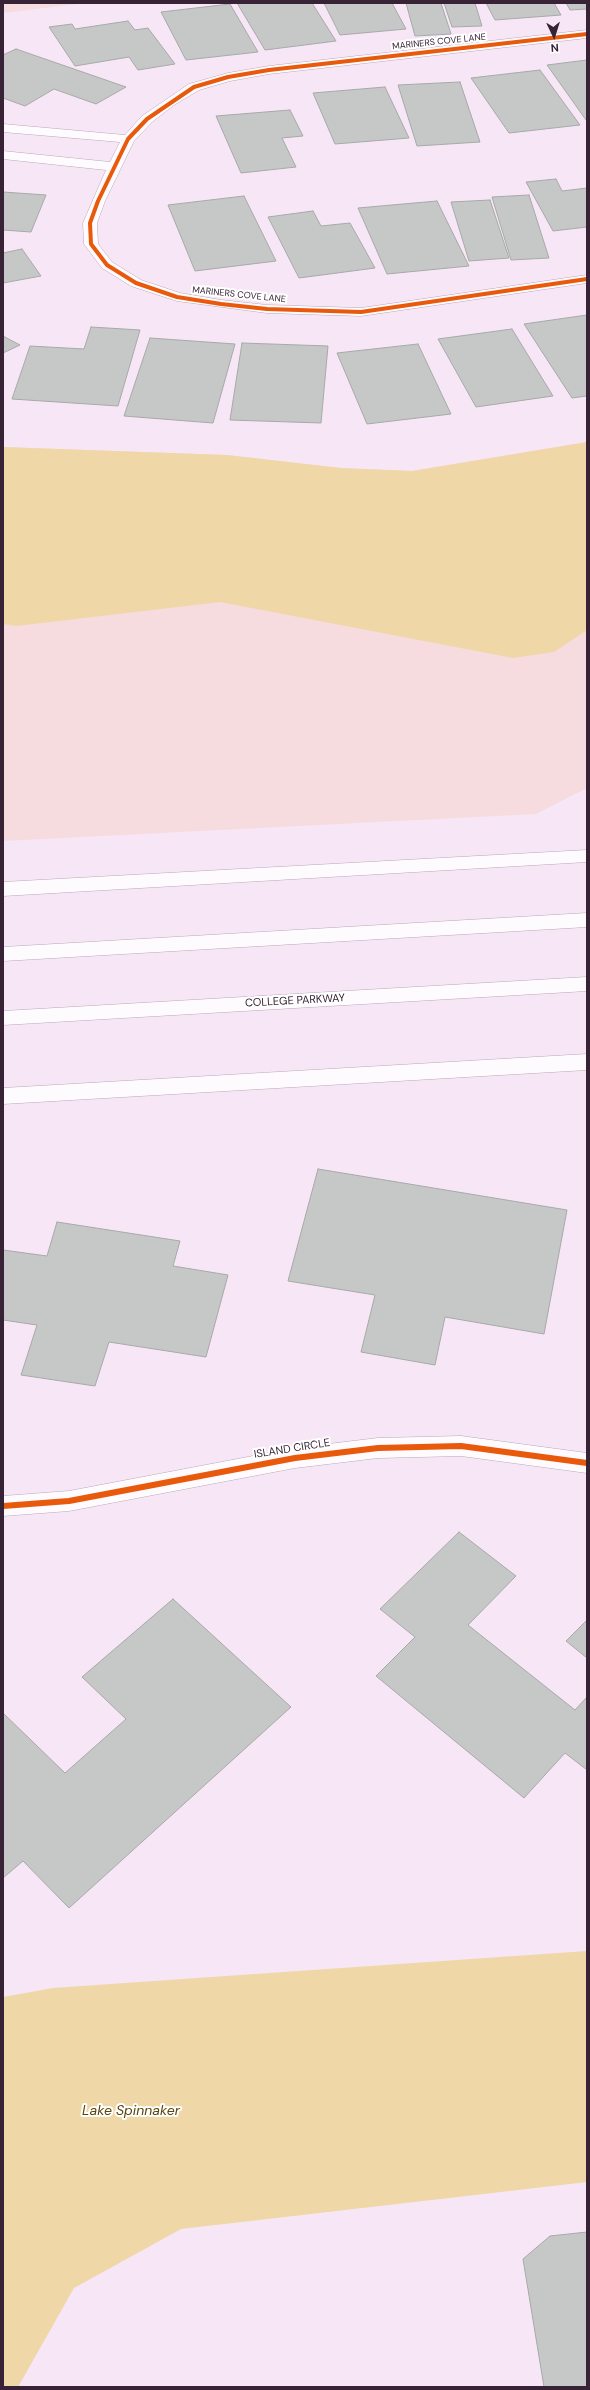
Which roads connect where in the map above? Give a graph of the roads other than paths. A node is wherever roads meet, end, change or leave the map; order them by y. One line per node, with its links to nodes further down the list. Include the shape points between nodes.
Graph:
1 (587, 34): 3 (street, MARINERS COVE LANE, via 269,70 228,77 194,87 169,102 147,119)
2 (3, 128): 3 (street)
3 (128, 139): 5 (street, MARINERS COVE LANE)
4 (3, 155): 5 (street)
5 (116, 167): 6 (street, MARINERS COVE LANE, via 98,201 90,223 92,244 107,265 136,283 177,297 267,309 361,312)
6 (587, 279)
7 (587, 856): 8 (street)
8 (3, 888)
9 (587, 920): 10 (street)
10 (3, 954)
11 (587, 984): 12 (street, COLLEGE PARKWAY)
12 (3, 1018)
13 (587, 1062): 14 (street)
14 (3, 1096)
15 (587, 1463): 16 (street, ISLAND CIRCLE, via 461,1446 378,1448 295,1458 69,1501)
16 (3, 1506)

